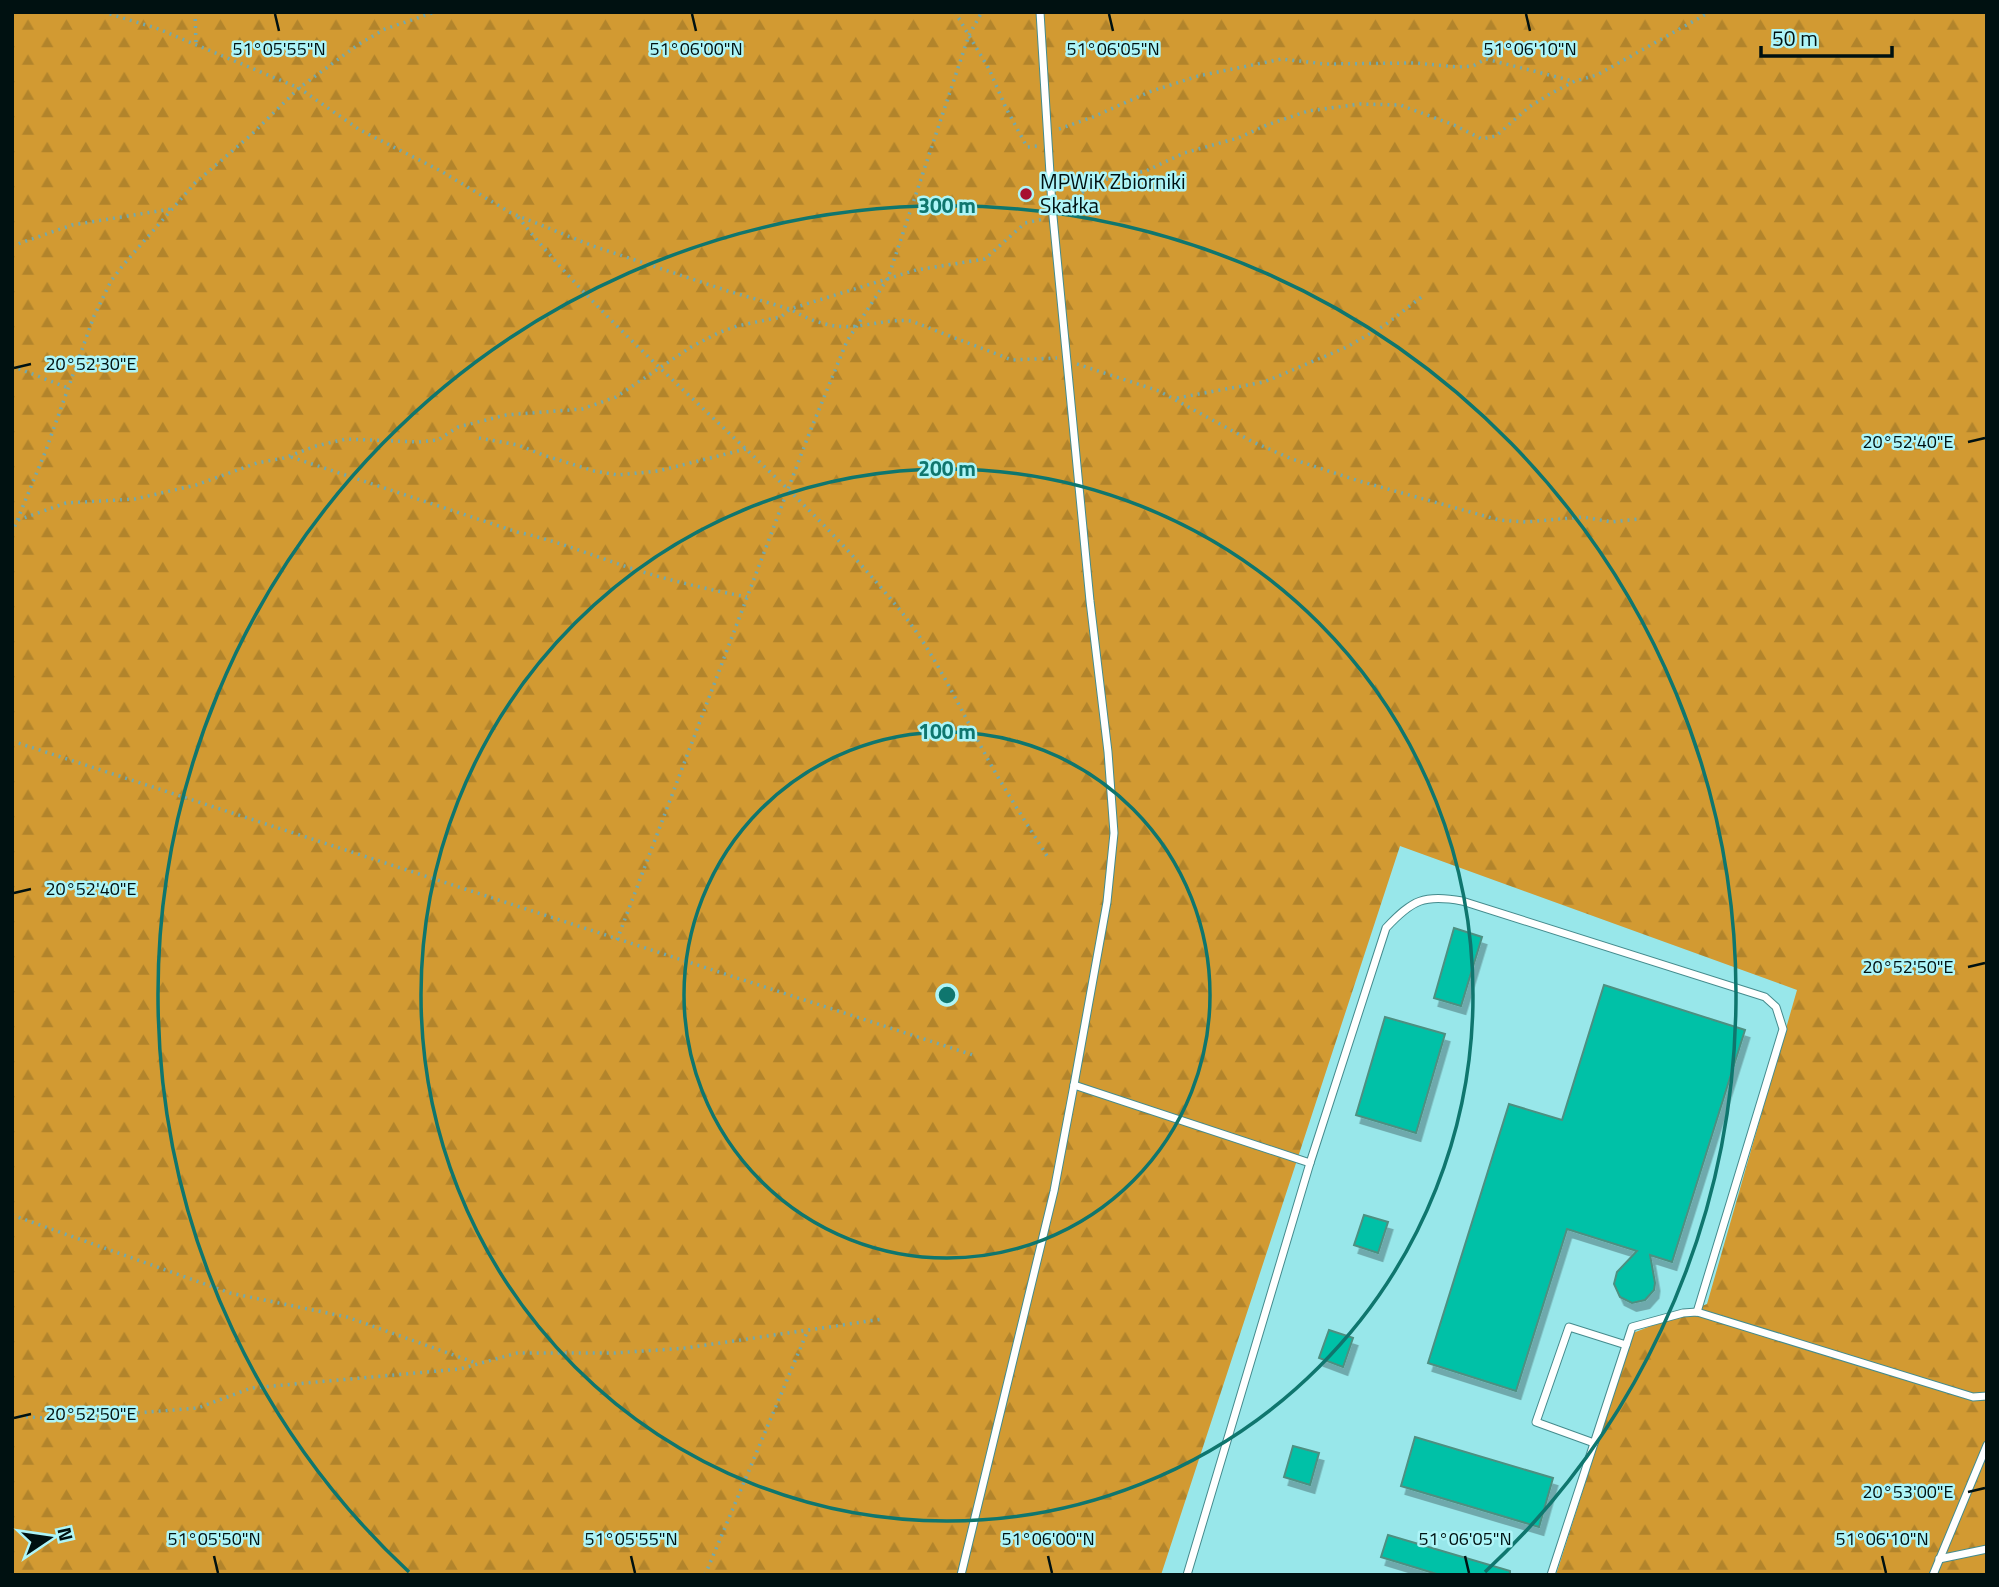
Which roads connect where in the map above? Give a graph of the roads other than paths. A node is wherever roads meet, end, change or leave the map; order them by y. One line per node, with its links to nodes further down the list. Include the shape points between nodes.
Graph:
1 (1040, 12): 2 (lane, via 1052,206 1114,833 1107,902)
2 (1074, 1085): 3 (lane); 11 (lane, via 1054,1191)
3 (1310, 1163): 4 (lane, via 1386,928 1417,901 1437,896 1462,901 1765,997 1776,1007 1783,1029); 12 (lane)
4 (1697, 1312): 5 (lane, via 1632,1327); 6 (lane, via 1973,1397)
5 (1626, 1345): 7 (lane); 7 (lane, via 1569,1327 1536,1422)
6 (1987, 1396)
7 (1594, 1443): 13 (lane)
8 (1987, 1445): 10 (lane)
9 (1987, 1549): 10 (lane)
10 (1939, 1559): 14 (lane)
11 (961, 1575)
12 (1187, 1575)
13 (1550, 1575)
14 (1933, 1575)

